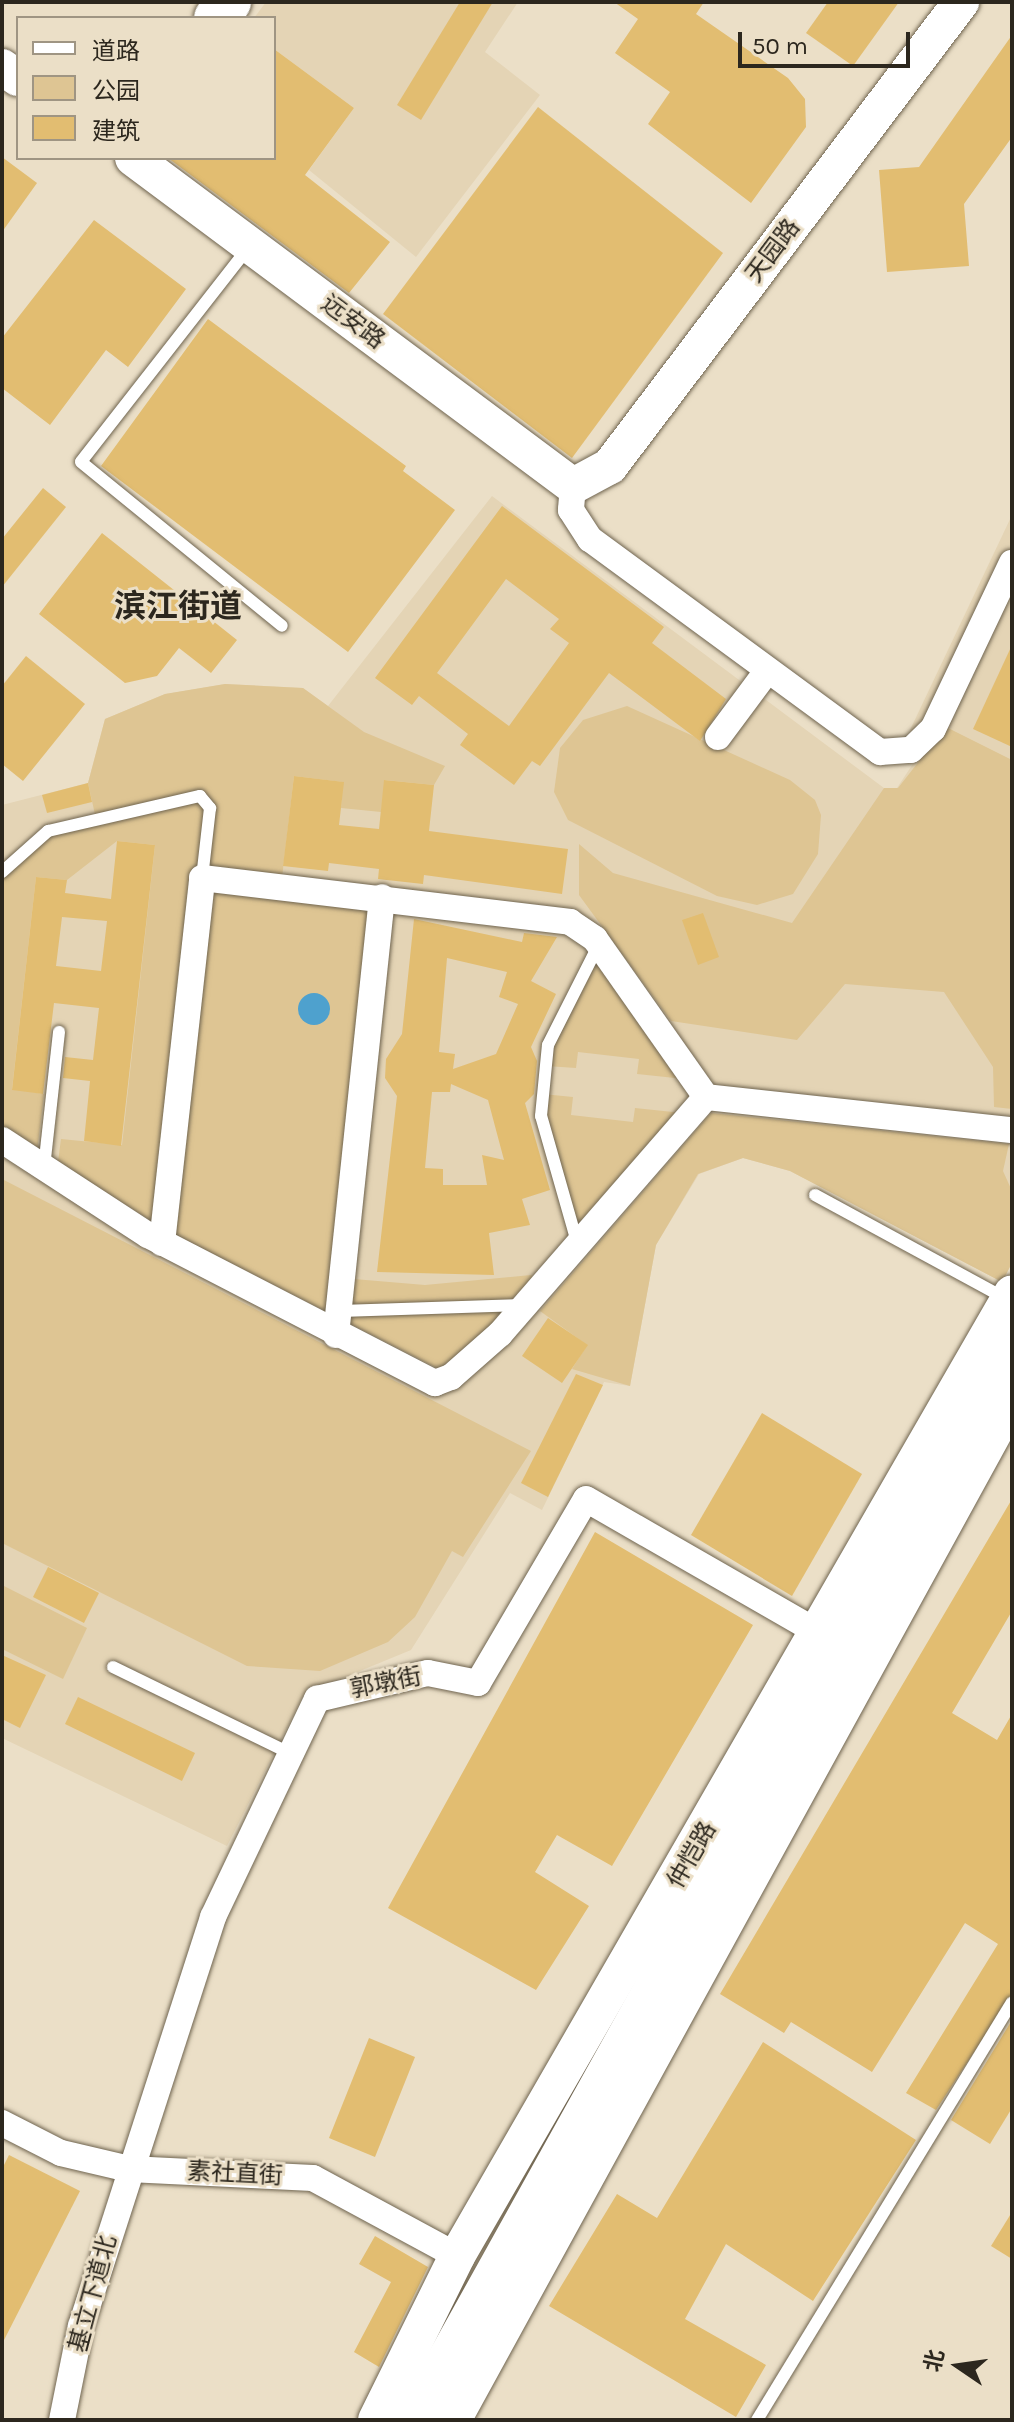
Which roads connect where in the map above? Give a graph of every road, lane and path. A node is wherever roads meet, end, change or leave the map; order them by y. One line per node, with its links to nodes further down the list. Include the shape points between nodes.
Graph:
1 (961, 2): 4 (main road, 天园路, via 610,466)
2 (136, 160): 3 (main road, 远安路)
3 (250, 245): 4 (main road, 远安路); 6 (lane, via 81,462)
4 (573, 486): 7 (street, via 571,510 590,539)
5 (1012, 563): 7 (street, via 933,729 911,750 880,752)
6 (282, 626)
7 (767, 671): 8 (street)
8 (718, 737)
9 (2, 872): 10 (lane, via 48,831 200,796 210,808)
10 (202, 878): 11 (street); 19 (street)
11 (382, 897): 12 (street, via 555,919 583,929); 23 (street)
12 (599, 944): 14 (street); 20 (lane, via 548,1045 541,1116)
13 (59, 1032): 17 (lane)
14 (706, 1097): 15 (street); 20 (street)
15 (1012, 1130)
16 (2, 1140): 17 (street)
17 (44, 1168): 19 (street)
18 (815, 1195): 21 (lane)
19 (162, 1243): 23 (street)
20 (578, 1245): 22 (street)
21 (1010, 1296): 26 (main road, 仲恺路)
22 (527, 1305): 23 (lane); 23 (street, via 461,1369 435,1383)
23 (338, 1323)
24 (1012, 1350): 30 (highway)
25 (1012, 1400): 38 (main road)
26 (821, 1634): 28 (street, 郭墩街, via 586,1499 478,1683 428,1673 317,1699); 33 (main road, 仲恺路)
27 (113, 1667): 28 (lane)
28 (291, 1754): 32 (street, 郭墩街, via 213,1917)
29 (1012, 2003): 39 (lane)
30 (618, 2057): 36 (highway, via 513,2209); 37 (highway)
31 (2, 2123): 32 (street, 素社直街, via 61,2153)
32 (129, 2169): 33 (street, 素社直街, via 313,2178); 34 (street, 基立下道北, via 81,2326)
33 (457, 2256): 35 (main road, 仲恺路)
34 (62, 2420)
35 (376, 2420)
36 (385, 2420)
37 (416, 2420)
38 (453, 2420)
39 (757, 2420)

